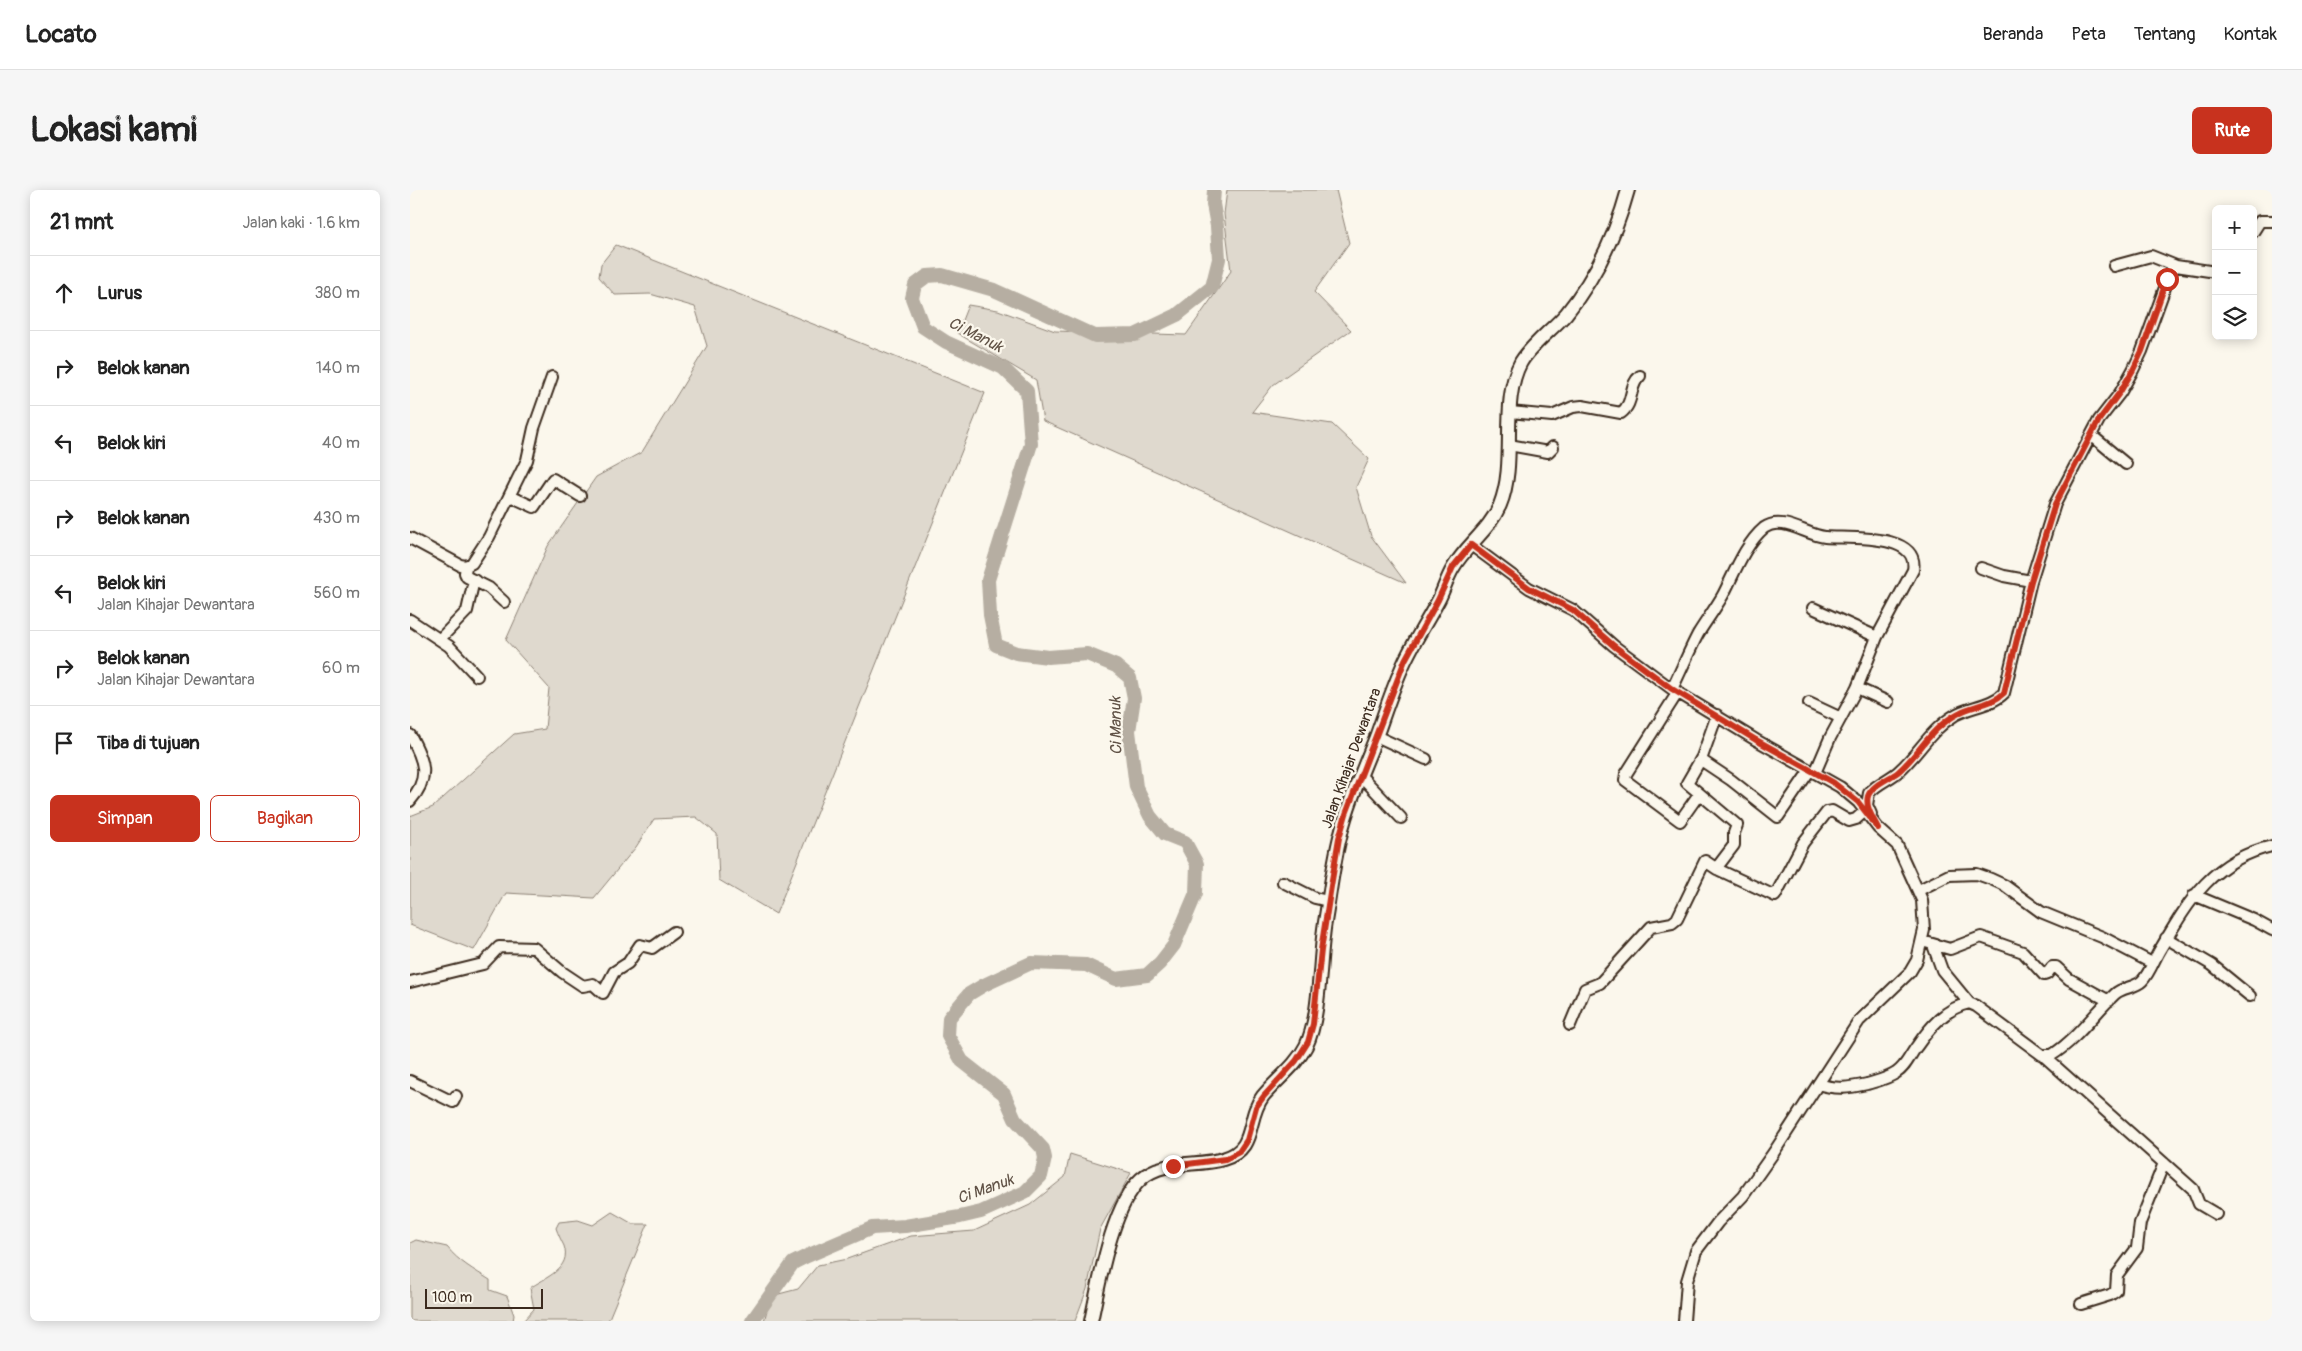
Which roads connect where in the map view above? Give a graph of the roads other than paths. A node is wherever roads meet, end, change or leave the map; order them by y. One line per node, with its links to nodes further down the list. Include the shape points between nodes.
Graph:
1 (1628, 190): 9 (main road, Jalan Kihajar Dewantara, via 1608,247 1587,283 1568,311 1520,363)
2 (2272, 221): 3 (street, via 2260,221)
3 (2257, 226)
4 (2114, 266): 5 (street, via 2150,256)
5 (2176, 266): 6 (street); 10 (street, via 2167,279 2133,370)
6 (2212, 271)
7 (1640, 376): 9 (street, via 1634,384 1631,402 1621,413 1582,406 1552,416)
8 (552, 377): 14 (street, via 534,428 529,455)
9 (1510, 412): 11 (main road, Jalan Kihajar Dewantara)
10 (2091, 435): 13 (street); 21 (street, via 2055,504)
11 (1510, 445): 12 (street, via 1548,452); 17 (main road, Jalan Kihajar Dewantara, via 1500,506 1487,528)
12 (1553, 448)
13 (2126, 464)
14 (510, 496): 15 (street, via 534,507 553,479); 18 (street, via 489,537 475,559)
15 (580, 496)
16 (410, 538): 18 (street)
17 (1471, 545): 29 (street, via 1529,588 1573,610 1614,646); 35 (main road, Jalan Kihajar Dewantara, via 1453,567 1405,660)
18 (466, 566): 20 (street, via 465,575)
19 (1981, 568): 21 (street)
20 (474, 580): 22 (street); 26 (street, via 468,608)
21 (2031, 581): 44 (street, via 2004,693 1944,722 1902,768 1873,788 1867,805)
22 (504, 602)
23 (1813, 608): 25 (street)
24 (410, 620): 26 (street)
25 (1878, 637): 28 (street); 29 (street, via 1913,570 1913,558 1908,552 1888,541 1826,537 1773,523 1759,533 1749,547 1699,633)
26 (440, 639): 27 (street)
27 (477, 676)
28 (1857, 688): 30 (street); 33 (street)
29 (1675, 690): 32 (street); 40 (street, via 1624,780 1680,821)
30 (1888, 702)
31 (1809, 703): 33 (street)
32 (1717, 716): 37 (street); 38 (street)
33 (1841, 718): 38 (street)
34 (410, 735): 41 (street, via 424,779)
35 (1376, 736): 36 (street); 39 (main road, Jalan Kihajar Dewantara)
36 (1426, 759)
37 (1701, 760): 38 (street, via 1778,816); 40 (street, via 1686,783)
38 (1813, 772): 42 (street, via 1834,783)
39 (1361, 776): 43 (street); 50 (main road, Jalan Kihajar Dewantara, via 1339,838)
40 (1699, 794): 46 (street, via 1737,825 1734,845)
41 (410, 801)
42 (1865, 811): 44 (street); 46 (street, via 1849,821 1832,811 1827,812 1803,843 1775,896)
43 (1402, 818)
44 (1878, 828): 48 (street, via 1898,845)
45 (2272, 846): 49 (street, via 2229,864 2208,879)
46 (1717, 869): 61 (street, via 1704,861 1677,919 1651,927 1600,982 1584,989)
47 (1284, 882): 50 (street)
48 (1919, 890): 54 (street, via 1924,912); 56 (street, via 1949,876 1977,874 1992,878 2041,912 2102,937)
49 (2194, 895): 51 (street); 53 (street)
50 (1328, 901): 69 (main road, Jalan Kihajar Dewantara, via 1313,1024 1304,1050 1256,1107 1247,1140 1239,1152 1225,1159 1162,1167 1148,1173 1134,1186 1101,1269)
51 (2272, 930)
52 (674, 932): 57 (street, via 652,948 640,945 628,963 614,972 603,993 593,984 583,986 533,948 499,947 483,964)
53 (2166, 938): 56 (street); 58 (street, via 2212,965)
54 (1922, 941): 55 (street); 64 (street, via 1910,972 1859,1021)
55 (1933, 945): 59 (street, via 1952,949 1981,937 2022,952 2044,975 2056,967 2069,979); 60 (street, via 1949,982)
56 (2152, 963): 59 (street, via 2140,982)
57 (410, 982)
58 (2250, 996)
59 (2109, 1000): 62 (street, via 2057,1052)
60 (1969, 1003): 62 (street); 64 (street, via 1953,1008 1940,1018 1902,1068 1891,1076 1846,1089)
61 (1570, 1025)
62 (2045, 1057): 66 (street)
63 (410, 1080): 65 (street, via 453,1102)
64 (1818, 1084): 70 (street, via 1743,1196 1696,1251 1687,1281)
65 (456, 1096)
66 (2164, 1163): 67 (street, via 2193,1188 2199,1204); 68 (street, via 2140,1223 2137,1248 2117,1275 2116,1291)
67 (2216, 1214)
68 (2081, 1304)
69 (1091, 1321)
70 (1684, 1321)

